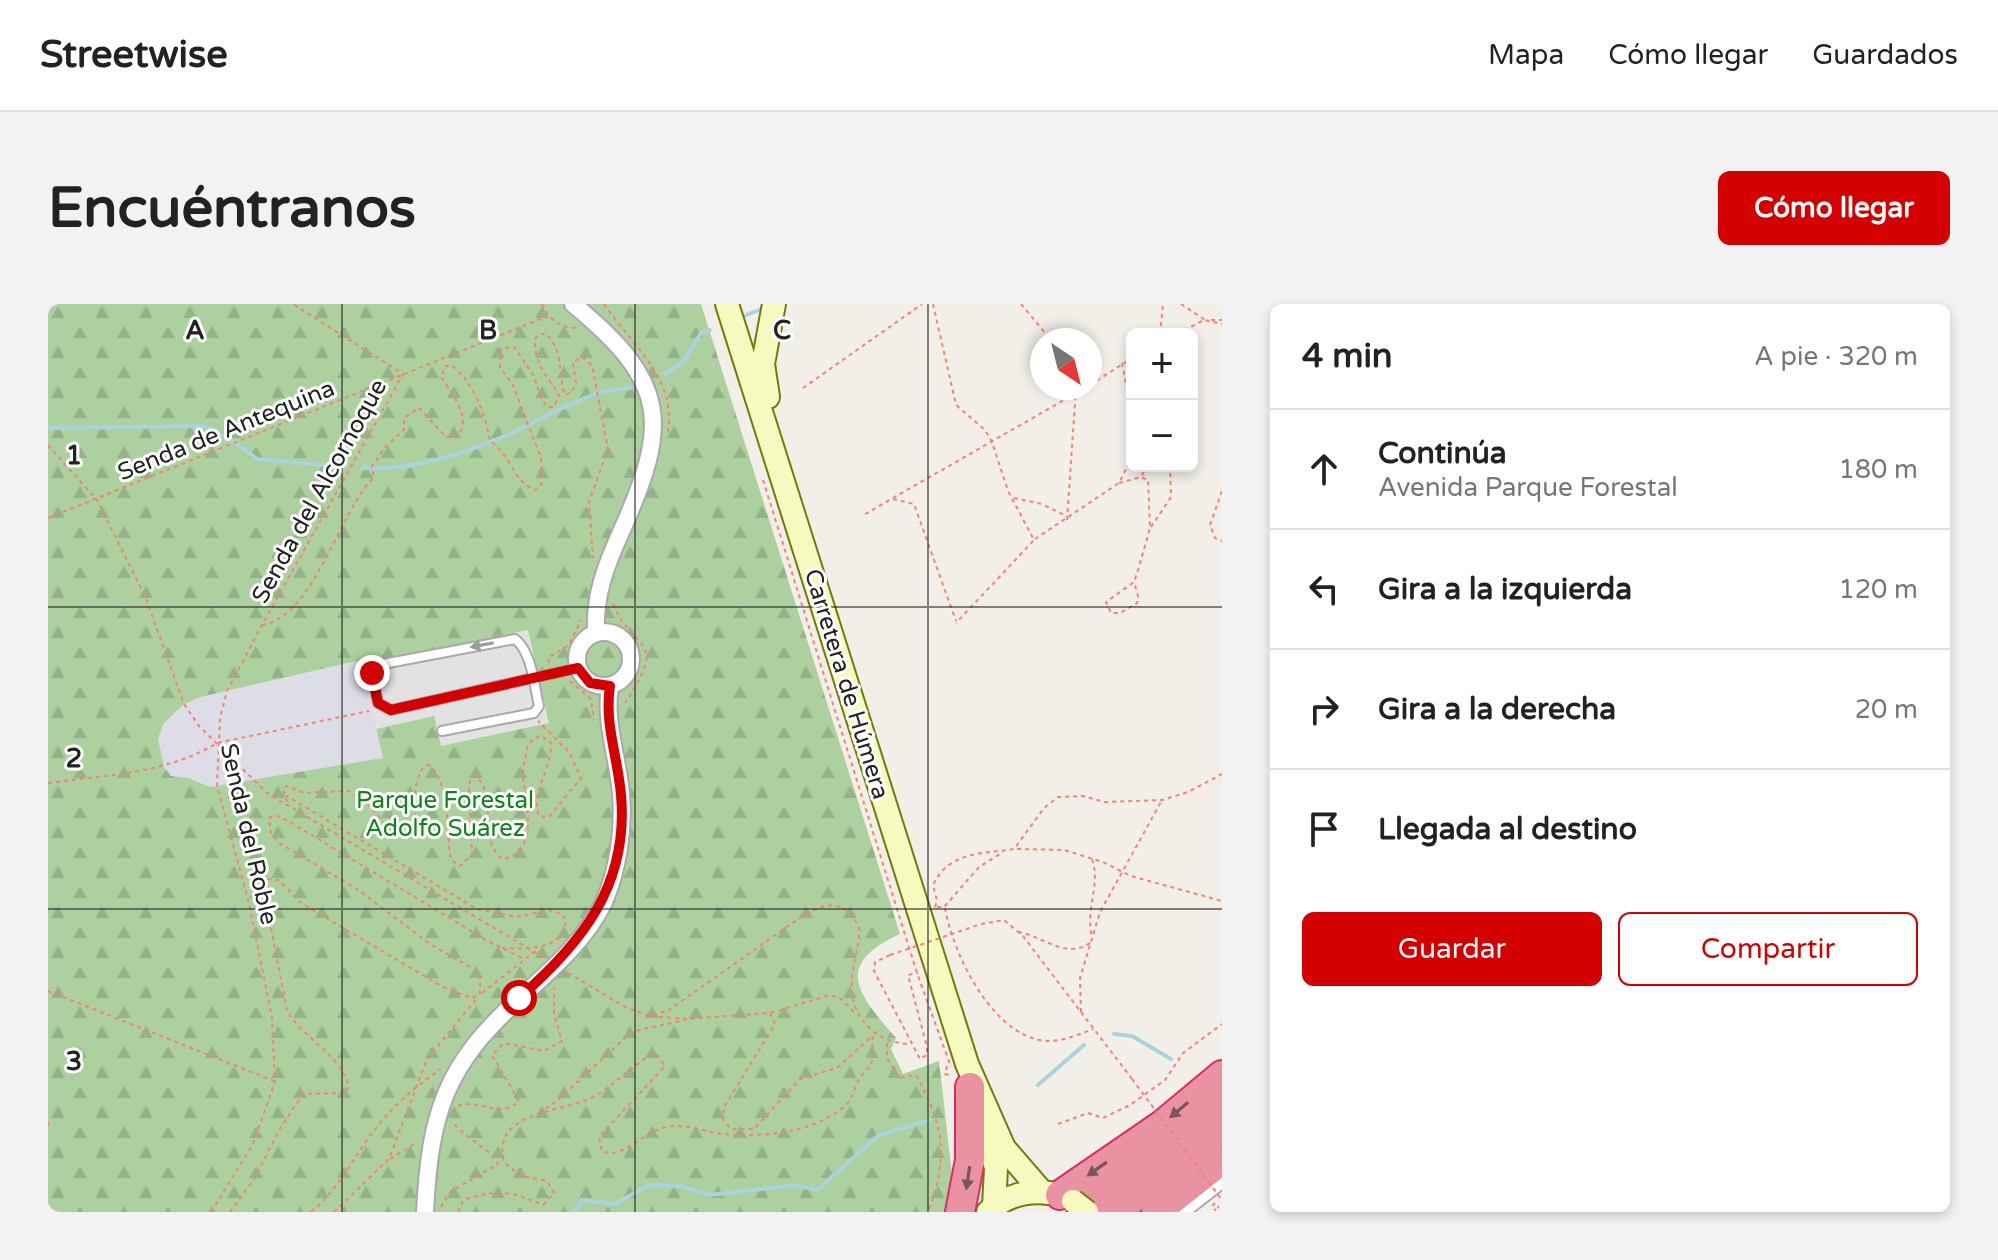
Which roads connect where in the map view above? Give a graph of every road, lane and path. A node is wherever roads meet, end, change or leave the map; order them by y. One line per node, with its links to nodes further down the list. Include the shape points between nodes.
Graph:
1 (293, 304): 22 (path, Senda del Alcornoque)
2 (542, 304): 13 (path)
3 (573, 304): 49 (street, via 619,345 635,367 654,406 656,427 650,459 605,568 595,610)
4 (727, 304): 30 (main road, Carretera de Húmera)
5 (774, 304): 30 (main road, via 763,364 779,436)
6 (922, 304): 24 (path)
7 (933, 304): 28 (path, via 956,405)
8 (1021, 304): 17 (path)
9 (1163, 304): 18 (path)
10 (1181, 304): 12 (path)
11 (1189, 304): 12 (path)
12 (1190, 311): 14 (path)
13 (549, 316): 16 (path, via 564,327); 22 (path, Senda de Antequina)
14 (1204, 320): 15 (path); 19 (path)
15 (1222, 322)
16 (581, 328)
17 (1041, 328)
18 (1161, 328)
19 (1189, 328)
20 (1126, 361): 21 (path)
21 (1122, 363): 23 (path); 27 (path)
22 (403, 374): 39 (path, Senda de Antequina); 48 (path, Senda del Alcornoque)
23 (1102, 376)
24 (803, 388)
25 (1066, 400): 28 (path)
26 (1075, 400): 42 (path)
27 (1129, 400)
28 (992, 442): 37 (path); 38 (path)
29 (48, 445): 39 (path, Senda del Roble)
30 (769, 467): 73 (path); 86 (main road, Carretera de Húmera)
31 (1126, 469): 35 (path)
32 (1144, 472): 34 (path)
33 (1170, 472): 43 (path, via 1171,497)
34 (1141, 477): 35 (path); 43 (path, via 1148,480)
35 (1119, 483): 42 (path)
36 (1222, 491): 45 (path, via 1210,525)
37 (1013, 498): 42 (path, via 1042,504); 44 (path)
38 (892, 499): 40 (path); 44 (path, via 914,504 956,623)
39 (97, 500): 41 (path, Senda de Antequina); 56 (path, Senda del Roble, via 145,596 184,704)
40 (865, 514)
41 (48, 518)
42 (1066, 518): 44 (path)
43 (1150, 528): 47 (path)
44 (1034, 540)
45 (1222, 541)
46 (597, 548): 48 (path, via 593,558 589,502 608,449 592,365 582,357 573,362 576,383 565,395 561,362 545,333 536,337 536,358 559,395 554,407 541,399 534,376 514,347 501,348 498,360 541,458 542,484 535,490 523,482 507,454 490,441 486,417 460,372 446,366 441,377 457,402 463,430 446,437 419,408 404,418 404,430 372,466 374,477 343,519 340,537 305,593 287,615)
47 (1134, 582): 47 (path, via 1106,602 1111,613 1137,603)
48 (262, 625): 56 (path, Senda del Alcornoque, via 227,691)
49 (596, 633): 50 (street, via 580,647); 52 (street, via 617,634 632,654 623,680)
50 (578, 668): 51 (lane); 52 (street, via 590,683)
51 (532, 677): 51 (lane, one-way to 51, via 524,645 515,639 378,665 372,673 378,703 391,710); 54 (lane, via 539,706)
52 (610, 686): 74 (street, via 607,708 621,796 619,854 603,902)
53 (372, 710): 56 (path)
54 (534, 713): 55 (lane); 59 (path, via 540,727 569,752 581,778 549,817 539,816 537,802 551,743 540,735 528,744 523,773 529,825 524,844 511,858 502,859 490,846 486,794 476,776 469,789 472,855 460,866 451,860 440,778 429,765 419,774 413,801 416,830 408,839 395,835 349,791 304,793 292,785)
55 (442, 731)
56 (217, 743): 58 (path, via 164,767); 88 (path, Senda del Roble, via 217,786 249,903 272,1018)
57 (1222, 774): 60 (path)
58 (48, 783)
59 (284, 794): 61 (path); 69 (path, via 477,909 516,917 550,910 566,920 556,941 536,948)
60 (1162, 800): 62 (path, via 1058,797); 64 (path)
61 (287, 805)
62 (1014, 849): 63 (path, via 1064,850); 66 (path, via 997,853 979,867); 66 (path, via 947,863 933,885 933,908)
63 (1091, 857): 64 (path); 68 (path, via 1095,883 1088,914)
64 (1122, 869): 65 (path); 68 (path, via 1100,912)
65 (1222, 901)
66 (944, 907): 83 (path, via 968,971 999,1016 1014,1028 1050,1041)
67 (1018, 932): 68 (path, via 1073,949); 73 (path, bridge, via 1004,920 981,924 875,962 874,971 920,1059 927,1055 927,1047 908,975); 77 (path)
68 (1093, 941): 77 (path, via 1080,978)
69 (500, 948): 71 (path); 76 (path, via 290,822 275,815 269,818 279,843 472,968 480,977)
70 (535, 951): 71 (path)
71 (524, 959): 76 (path)
72 (923, 971): 73 (path)
73 (917, 973): 86 (path)
74 (547, 974): 85 (street, via 493,1023); 106 (path, via 554,986 554,1015 562,1041 544,1051 508,1043 495,1049 494,1062 519,1101 503,1110 464,1103 452,1113 463,1136 495,1156 498,1164 450,1192)
75 (48, 991): 88 (path)
76 (480, 995): 89 (path, via 427,1059); 102 (path, via 471,998 443,987 301,903 279,880 266,879 263,886 287,1011 338,1063 349,1087 345,1093 303,1094)
77 (1081, 1012): 83 (path)
78 (770, 1013): 80 (path, via 830,995); 81 (path); 91 (path, via 775,1024 768,1040 724,1107 723,1119 731,1129 754,1129 800,1079 837,1068 873,1033 872,1062 846,1104 775,1135 669,1126 616,1155 602,1151 599,1137 608,1124 665,1066 657,1055 600,1093)
79 (650, 1016): 81 (path)
80 (860, 1016)
81 (686, 1019): 91 (path, via 626,1037)
82 (1222, 1024): 92 (path, via 1183,1053 1165,1080 1130,1105 1103,1118 1088,1113)
83 (1093, 1029): 98 (path, bridge)
84 (888, 1041): 108 (path, via 887,1058 899,1078 916,1075 933,1105 943,1150)
85 (463, 1060): 89 (path, via 450,1063); 94 (street, via 450,1080)
86 (961, 1073): 99 (main road, Carretera de Húmera, via 1004,1148); 100 (main road, Carretera de Húmera, via 996,1163); 109 (highway, one-way to 109, via 970,1160)
87 (1222, 1075): 99 (highway, one-way to 99)
88 (275, 1082): 101 (path, Senda del Roble, via 253,1144)
89 (413, 1090): 95 (path); 103 (path, via 377,1127 333,1194)
90 (1222, 1101): 99 (highway)
91 (539, 1113): 107 (path, via 519,1121 502,1142 501,1152 511,1170 547,1181 554,1193 551,1199 543,1205 500,1191 463,1200)
92 (1058, 1124)
93 (1222, 1127): 110 (highway)
94 (433, 1132): 95 (path); 105 (street)
95 (389, 1159): 104 (path)
96 (1222, 1160): 111 (highway)
97 (1222, 1179): 112 (street)
98 (1222, 1200)
99 (1069, 1202): 100 (main road, via 1025,1193)
100 (991, 1209)
101 (211, 1212)
102 (230, 1212)
103 (311, 1212)
104 (334, 1212)
105 (425, 1212)
106 (439, 1212)
107 (458, 1212)
108 (928, 1212)
109 (960, 1212)
110 (1116, 1212)
111 (1156, 1212)
112 (1180, 1212)
113 (1217, 1212): 114 (path, via 1215,1203)
114 (1222, 1212)

